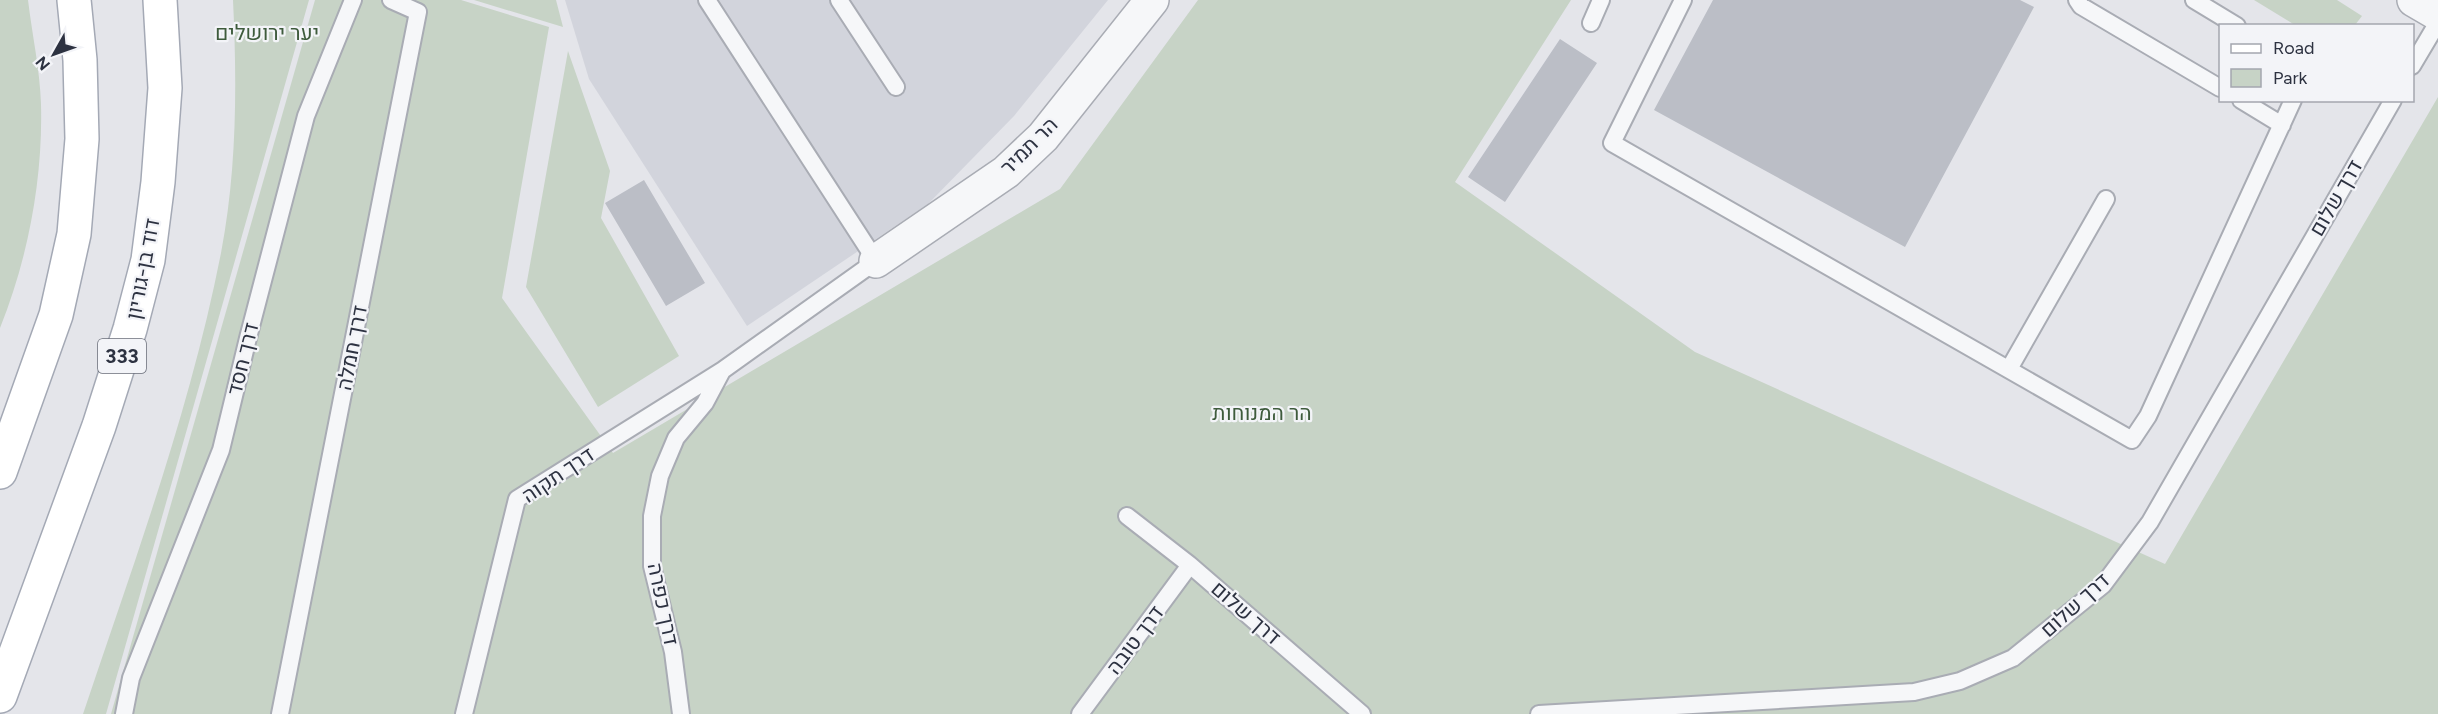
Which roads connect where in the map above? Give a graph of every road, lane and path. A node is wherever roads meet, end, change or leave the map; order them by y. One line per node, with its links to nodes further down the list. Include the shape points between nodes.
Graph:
1 (74, 0): 28 (main road, via 82,139 74,234 56,315)
2 (160, 0): 31 (main road, דוד בן-גוריון / 333, via 165,88 148,260 99,426)
3 (353, 0): 32 (lane, דרך חסד, via 306,116 221,450 131,678)
4 (391, 0): 33 (lane, דרך חמלה, via 418,12)
5 (707, 0): 25 (lane)
6 (839, 0): 18 (lane)
7 (1152, 0): 25 (street, הר תמיר, via 1043,137 1006,171)
8 (1601, 0): 15 (lane)
9 (1683, 0): 27 (lane, via 1612,143)
10 (2077, 0): 19 (lane, via 2081,6)
11 (2194, 0): 16 (lane)
12 (2414, 0): 13 (street)
13 (2438, 14)
14 (2438, 22): 17 (lane)
15 (1591, 23)
16 (2234, 24)
17 (2414, 63)
18 (896, 87)
19 (2219, 87)
20 (2244, 102): 23 (lane)
21 (2293, 102): 23 (lane)
22 (2392, 102): 38 (lane, דרך שלום, via 2150,522 2103,585 2013,658 1960,681 1914,692)
23 (2282, 125): 27 (lane, via 2148,416 2132,440)
24 (2106, 199): 27 (lane)
25 (876, 261): 26 (lane, דרך תקוה)
26 (723, 369): 34 (lane, דרך תקוה, via 517,499); 35 (lane, דרך כפרה, via 705,403 676,438 660,476 652,516 652,566 673,652)
27 (2009, 369)
28 (0, 472)
29 (1127, 516): 30 (lane, דרך שלום)
30 (1190, 565): 36 (lane, דרך טובה); 37 (lane, דרך שלום)
31 (0, 696)
32 (124, 714)
33 (280, 714)
34 (464, 714)
35 (681, 714)
36 (1080, 714)
37 (1362, 714)
38 (1539, 714)

